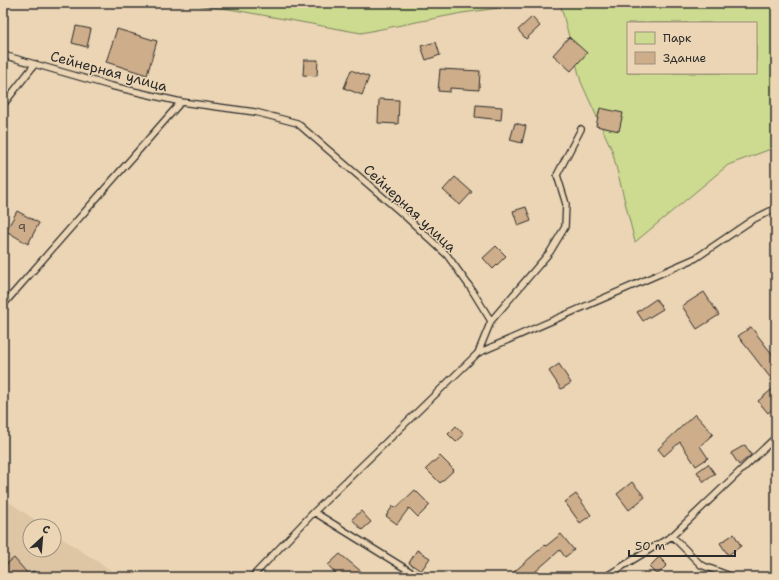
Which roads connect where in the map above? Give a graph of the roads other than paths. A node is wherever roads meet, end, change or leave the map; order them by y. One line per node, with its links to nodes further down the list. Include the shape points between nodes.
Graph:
1 (3, 55): 2 (lane, Сейнерная улица)
2 (35, 64): 3 (lane, Сейнерная улица, via 111,86); 4 (lane)
3 (181, 102): 7 (lane); 8 (lane, Сейнерная улица, via 254,112 297,123 447,255)
4 (3, 105)
5 (581, 129): 8 (lane, via 557,175 566,204 565,227 550,252)
6 (776, 208): 9 (lane, via 752,220 696,258)
7 (3, 305)
8 (491, 322): 9 (lane)
9 (478, 353): 11 (lane)
10 (776, 437): 12 (lane)
11 (314, 512): 13 (lane); 14 (lane)
12 (672, 536): 15 (lane); 16 (lane, via 701,565)
13 (252, 577)
14 (419, 577)
15 (605, 577)
16 (733, 577)

